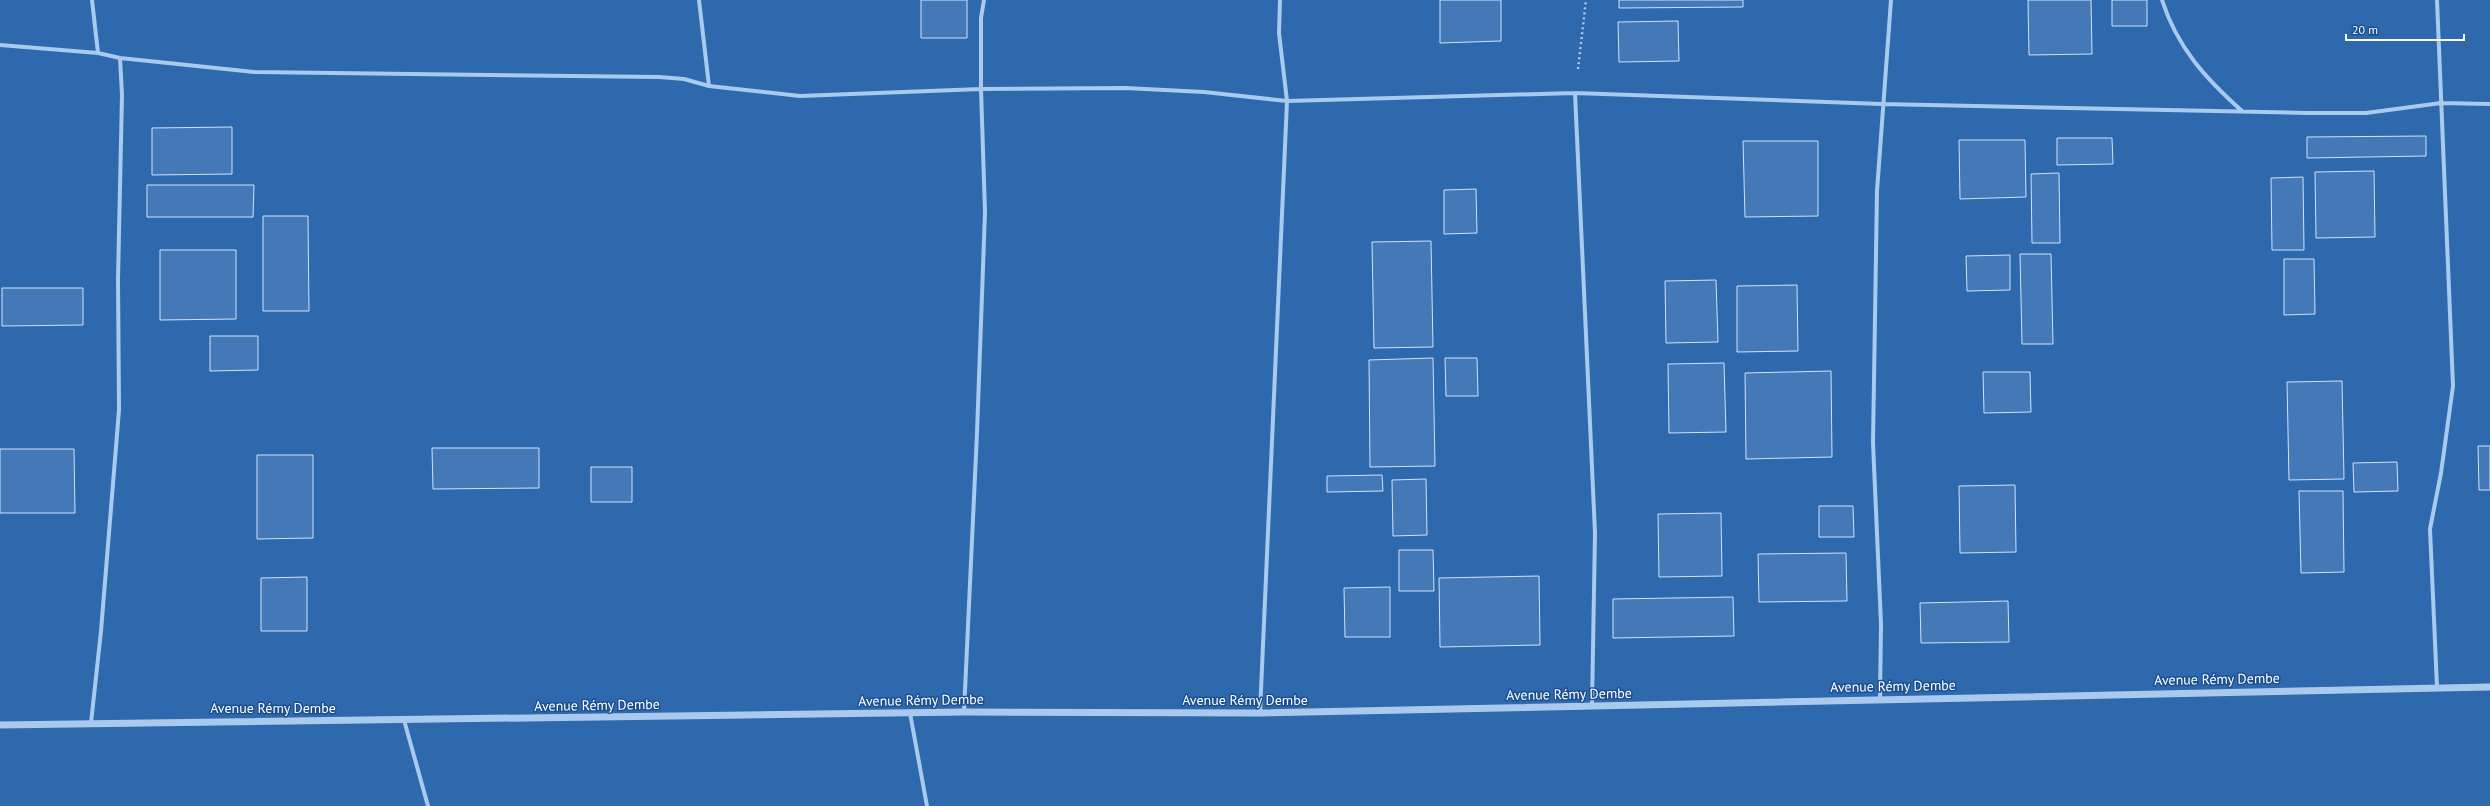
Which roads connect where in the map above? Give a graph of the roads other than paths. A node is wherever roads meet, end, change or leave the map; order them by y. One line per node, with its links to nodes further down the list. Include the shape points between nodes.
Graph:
1 (92, 0): 9 (street)
2 (699, 0): 11 (street)
3 (984, 0): 12 (street, via 981,18)
4 (1280, 0): 14 (street, via 1279,33)
5 (1891, 0): 16 (street)
6 (2162, 0): 18 (street, via 2168,19 2186,51 2210,82)
7 (2437, 0): 15 (street)
8 (0, 45): 9 (street)
9 (98, 53): 10 (street)
10 (120, 58): 11 (street, via 254,72 659,77 684,79); 27 (street, via 122,95 118,279 119,410 102,631)
11 (709, 86): 12 (street, via 800,96)
12 (980, 89): 14 (street, via 1133,88); 23 (street, via 985,212)
13 (1575, 93): 14 (street); 16 (street); 22 (street, via 1595,533)
14 (1287, 101): 25 (street)
15 (2441, 103): 17 (street); 18 (street, via 2366,112); 19 (street, via 2454,386 2430,529)
16 (1882, 104): 18 (street); 21 (street, via 1877,191 1873,443 1881,624)
17 (2490, 104)
18 (2242, 111)
19 (2437, 687): 20 (street, Avenue Rémy Dembe); 21 (street, Avenue Rémy Dembe)
20 (2490, 687)
21 (1880, 699): 22 (street, Avenue Rémy Dembe)
22 (1592, 706): 25 (street, Avenue Rémy Dembe)
23 (964, 712): 24 (street, Avenue Rémy Dembe); 25 (street, Avenue Rémy Dembe)
24 (910, 713): 26 (street, Avenue Rémy Dembe); 30 (street)
25 (1260, 713)
26 (404, 720): 27 (street, Avenue Rémy Dembe); 29 (street)
27 (91, 723): 28 (street, Avenue Rémy Dembe)
28 (0, 725)
29 (428, 806)
30 (927, 806)

